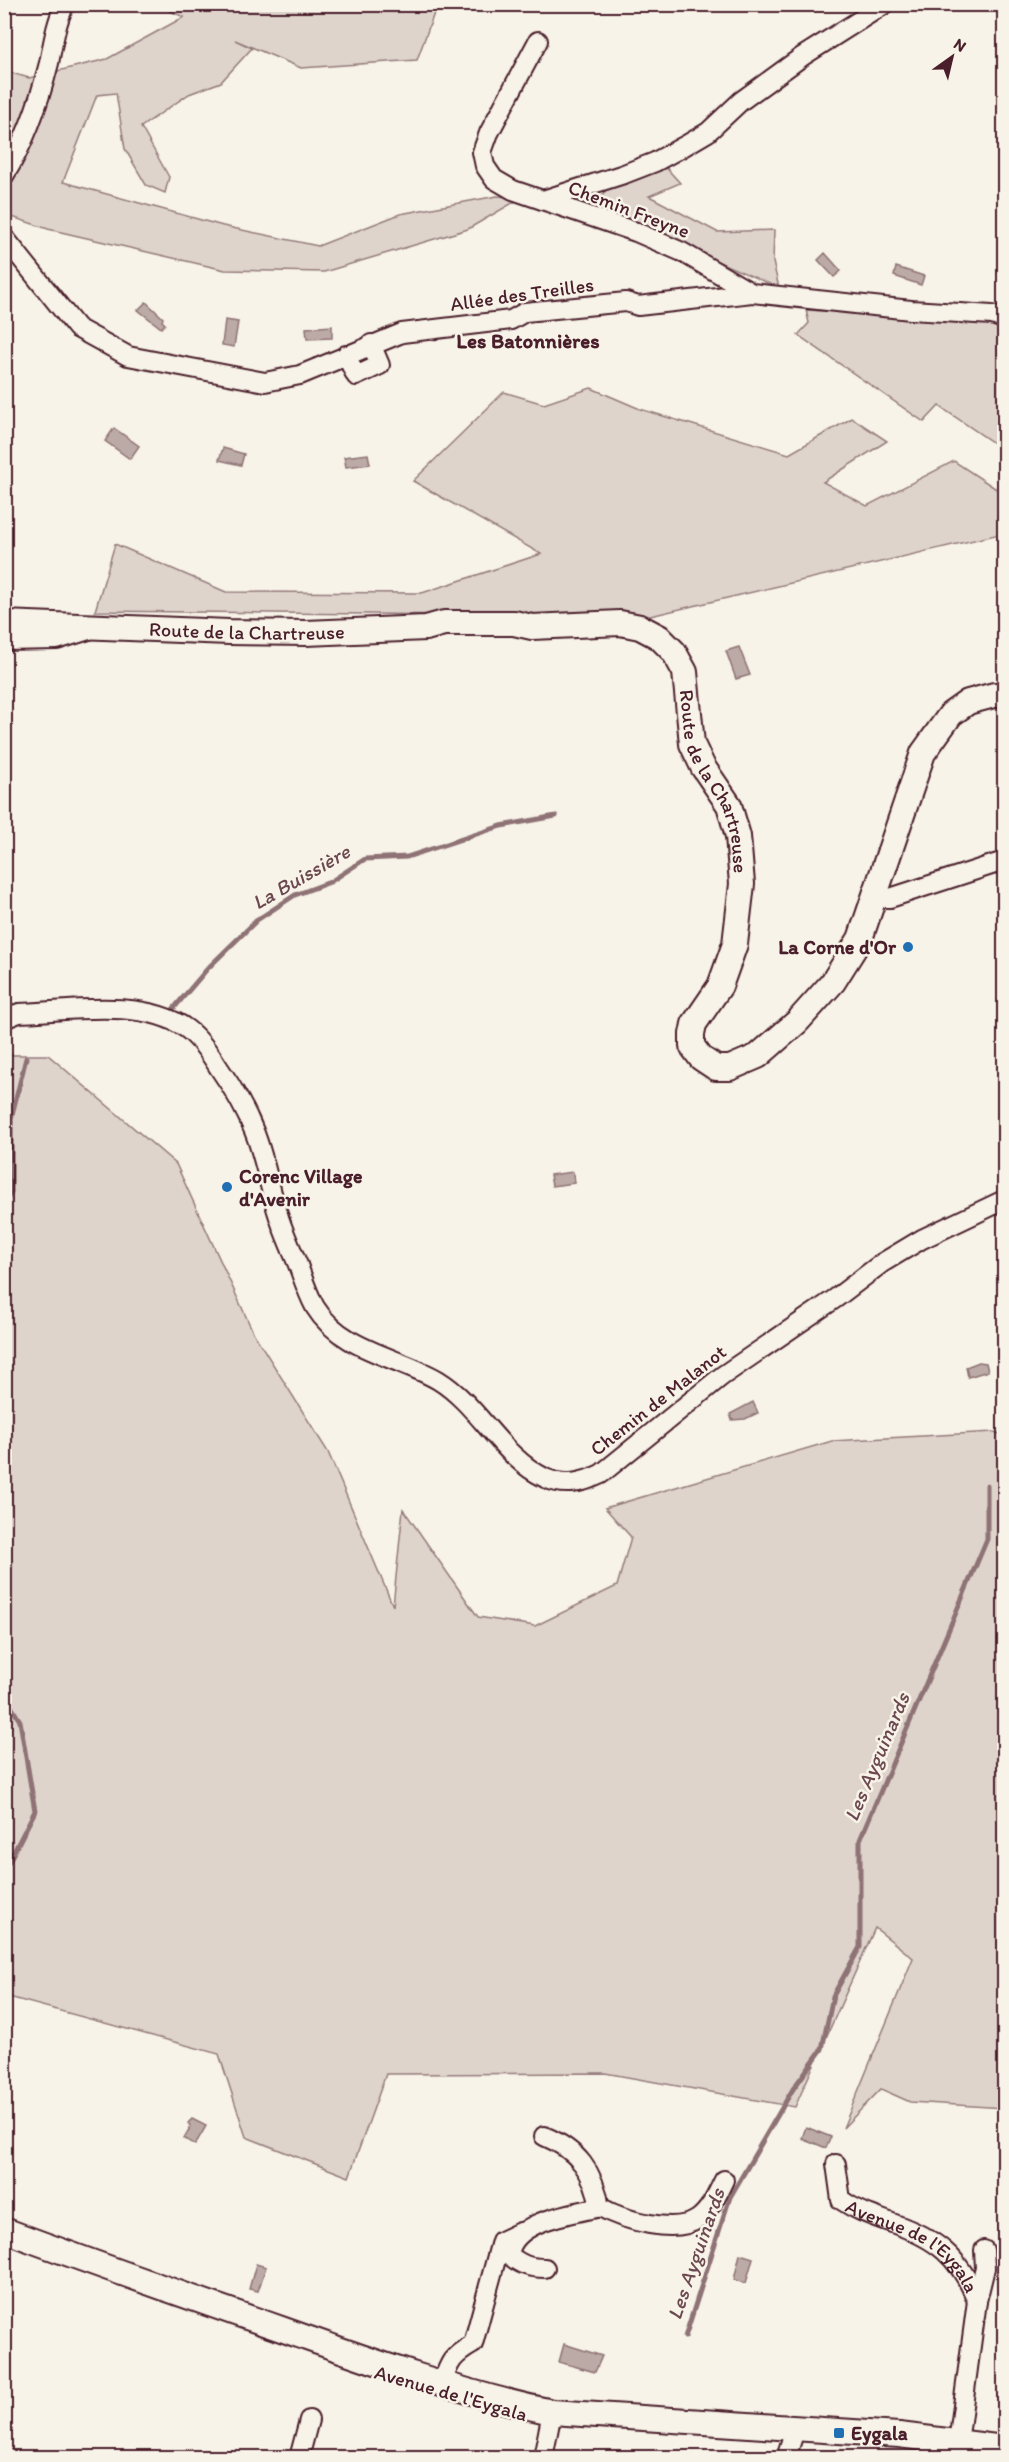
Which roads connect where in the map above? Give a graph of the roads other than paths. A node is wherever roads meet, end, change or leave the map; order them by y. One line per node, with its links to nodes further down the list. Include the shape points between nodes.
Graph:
1 (65, 4): 4 (street, via 28,131)
2 (885, 4): 5 (street, via 788,66 708,132 686,145 624,174)
3 (538, 41): 5 (street, Chemin Freyne, via 482,152 485,166 494,178 513,190)
4 (4, 176)
5 (543, 200): 7 (street, Chemin Freyne, via 682,252)
6 (4, 237): 7 (street, Allée des Treilles, via 77,328 128,356 265,382 300,375 402,333 511,320 525,312 626,302 638,306)
7 (752, 293): 8 (street, Chemin Freyne)
8 (1005, 319)
9 (4, 623): 10 (street, Route de la Chartreuse)
10 (94, 628): 11 (street, via 57,640); 14 (street, Route de la Chartreuse, via 306,633 444,623 514,623 532,627 620,623 659,637 686,672 692,744 729,805 738,836 742,884 735,944 720,986 693,1024 692,1034 692,1046 700,1058 716,1068 730,1068 758,1056 817,1002 856,947)
11 (4, 641)
12 (1005, 695): 14 (street, Route de la Chartreuse, via 994,694 968,702 951,714 923,753)
13 (1005, 861): 14 (street, via 890,898)
14 (873, 898)
15 (4, 1019): 16 (street, Chemin de Malanot, via 19,1013 142,1011 169,1018 189,1030 236,1092 255,1132 278,1215 314,1306 325,1321 358,1344 438,1380 526,1466 560,1483 586,1481 601,1474 722,1376 882,1263 922,1239)
16 (1005, 1200)
17 (544, 2136): 20 (street, via 574,2152 596,2187)
18 (836, 2164): 26 (street, Avenue de l'Eygala, via 841,2200 855,2210 928,2237 968,2278)
19 (724, 2180): 20 (street, via 711,2205 697,2220 675,2225 618,2217)
20 (600, 2207): 22 (street)
21 (4, 2230): 27 (street, Avenue de l'Eygala)
22 (520, 2232): 25 (street, via 509,2255 519,2263); 27 (street, via 501,2241 473,2344 448,2364)
23 (4, 2241): 28 (street, Avenue de l'Eygala, via 426,2390 518,2416)
24 (984, 2250): 26 (street, via 985,2268)
25 (545, 2268)
26 (977, 2301): 32 (street, Avenue de l'Eygala)
27 (442, 2384): 28 (street, Avenue de l'Eygala)
28 (551, 2416): 30 (street, Avenue de l'Eygala); 34 (street)
29 (309, 2420): 33 (street)
30 (791, 2443): 32 (street, Avenue de l'Eygala)
31 (1005, 2448): 32 (street, Avenue de l'Eygala)
32 (956, 2450): 35 (street, Avenue de l'Eygala)
33 (299, 2457)
34 (543, 2457)
35 (989, 2457)

